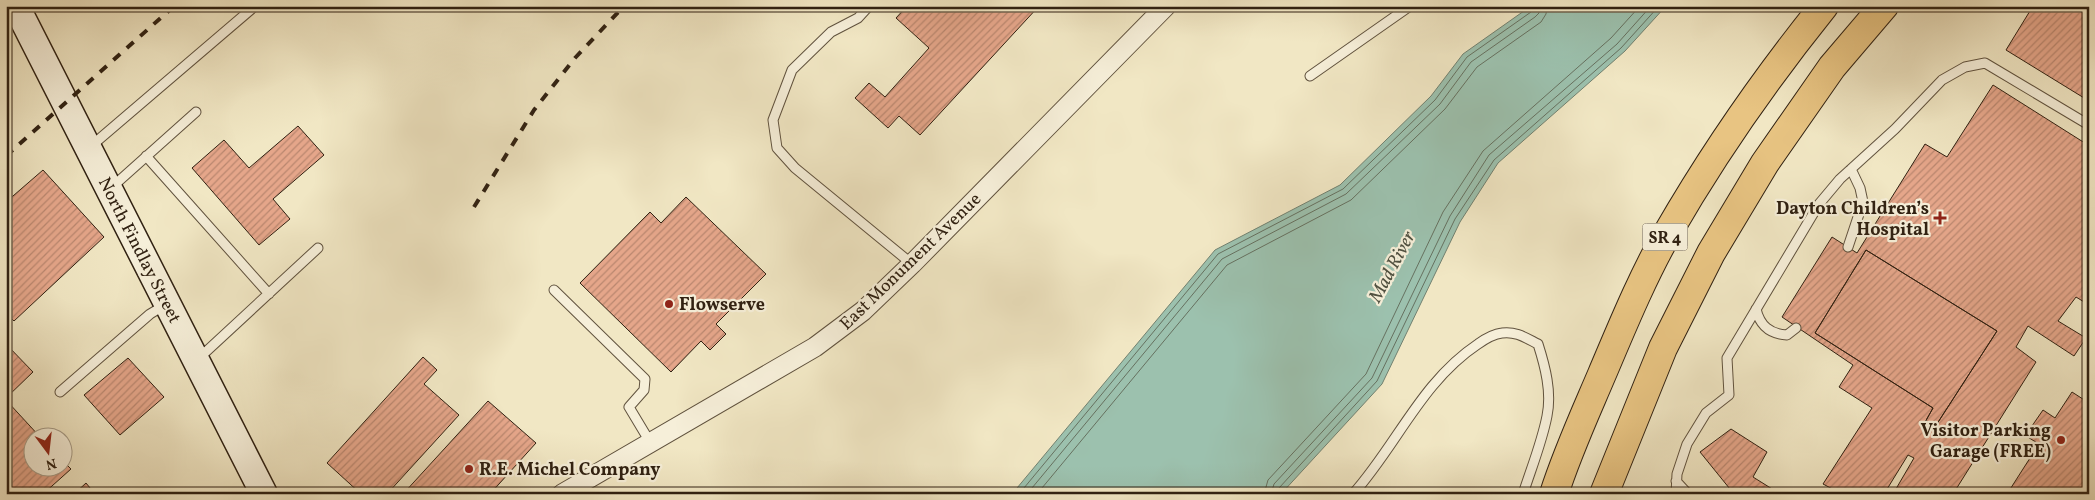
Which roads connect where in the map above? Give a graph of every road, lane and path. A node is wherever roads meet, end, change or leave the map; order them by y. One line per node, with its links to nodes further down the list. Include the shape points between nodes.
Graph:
1 (255, 6): 11 (lane)
2 (869, 6): 17 (lane, via 858,18 831,32 792,70 773,120 778,148 795,168)
3 (1166, 6): 17 (street, East Monument Avenue)
4 (1410, 6): 8 (lane)
5 (1824, 6): 31 (highway, SR 4, via 1722,145 1667,235 1625,318)
6 (1884, 6): 32 (highway, SR 4, via 1832,68 1764,163 1711,253 1662,348)
7 (13, 9): 11 (main road, North Findlay Street)
8 (1310, 76)
9 (196, 112): 12 (lane)
10 (2089, 125): 13 (lane, via 1986,63 1965,66 1942,80)
11 (88, 149): 14 (main road, North Findlay Street)
12 (146, 156): 14 (lane); 19 (lane)
13 (1851, 169): 15 (lane, via 1863,202); 21 (lane, via 1819,204)
14 (109, 190): 20 (main road, North Findlay Street)
15 (1848, 247)
16 (318, 248): 19 (lane)
17 (912, 264): 25 (street, East Monument Avenue, via 863,311 815,347)
18 (554, 290): 25 (lane, via 645,379 644,390 629,407)
19 (269, 294): 23 (lane)
20 (167, 303): 23 (main road, North Findlay Street); 24 (lane)
21 (1756, 309): 22 (lane, via 1758,317 1770,331 1787,335); 26 (lane, via 1727,358 1729,395 1706,413 1687,444)
22 (1796, 328)
23 (196, 361): 27 (main road, North Findlay Street)
24 (60, 392)
25 (650, 442): 28 (street, East Monument Avenue)
26 (1676, 481): 33 (lane); 34 (lane)
27 (264, 494)
28 (562, 494)
29 (1353, 494): 30 (lane, via 1384,456 1411,412 1448,368 1490,336 1511,332 1538,344 1548,385 1548,416)
30 (1523, 494)
31 (1554, 494)
32 (1604, 494)
33 (1676, 494)
34 (1688, 494)

